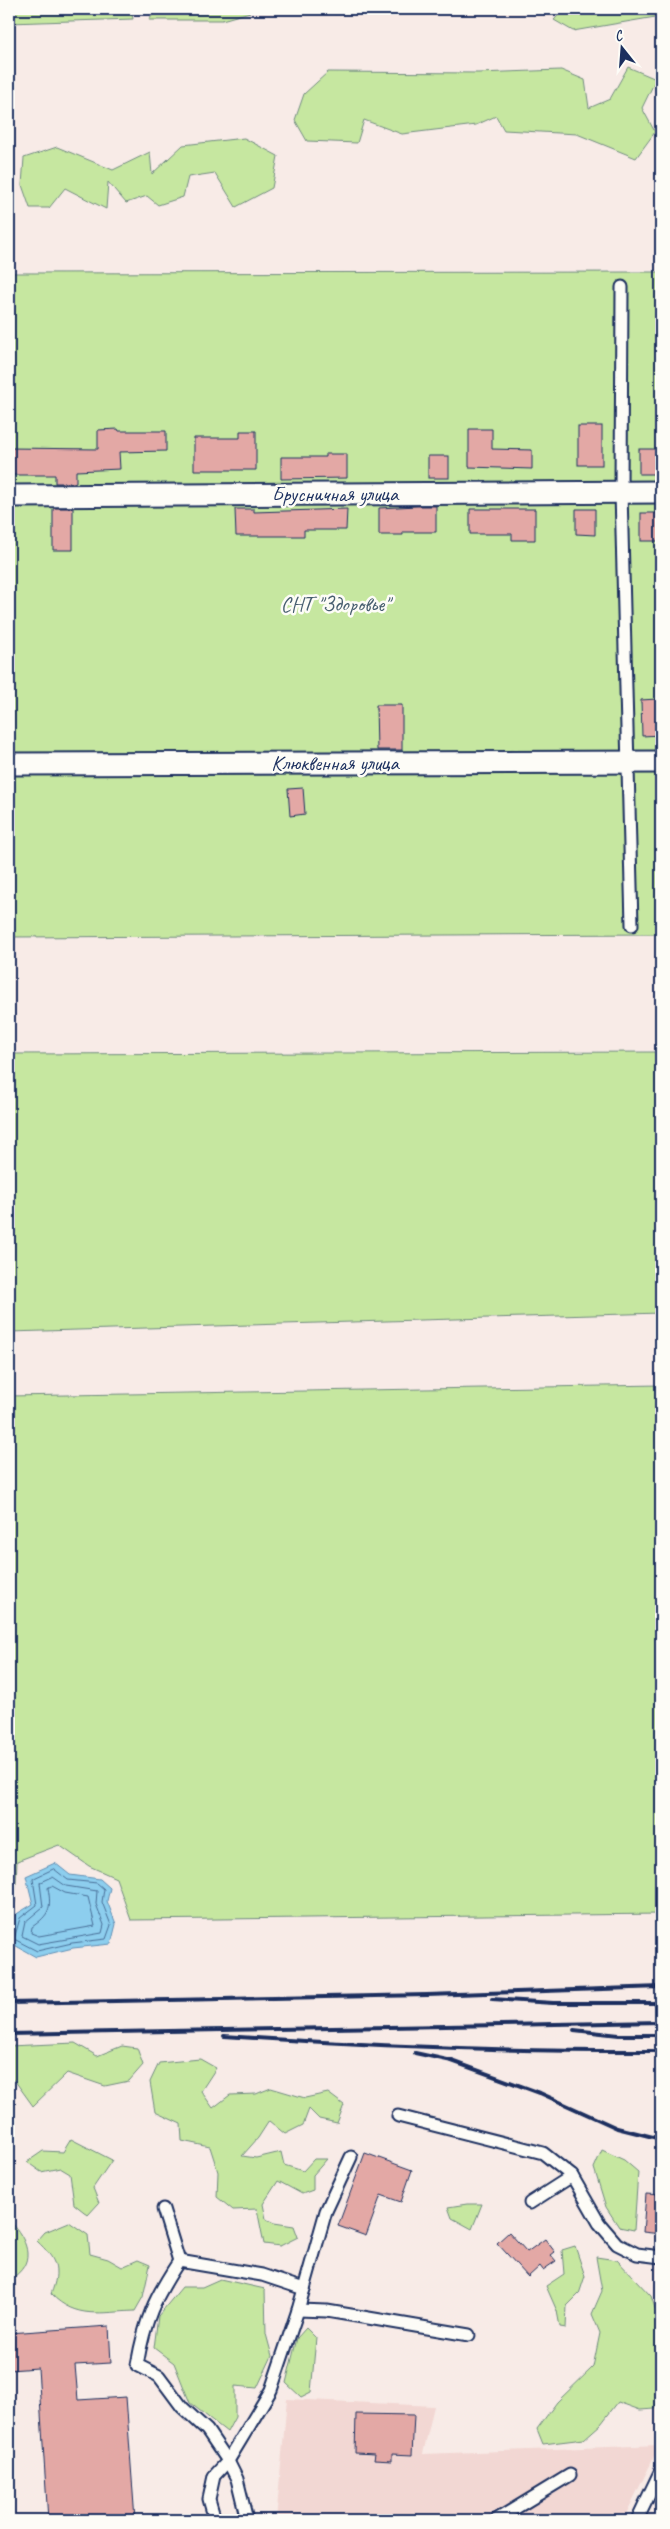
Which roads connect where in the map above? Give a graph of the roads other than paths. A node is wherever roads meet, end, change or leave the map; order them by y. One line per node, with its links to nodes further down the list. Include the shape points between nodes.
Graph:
1 (622, 287): 2 (lane)
2 (621, 492): 3 (street, Брусничная улица); 4 (street, Брусничная улица); 5 (lane)
3 (661, 492)
4 (9, 496)
5 (626, 762): 6 (street, Клюквенная улица); 7 (street, Клюквенная улица); 8 (lane)
6 (661, 762)
7 (9, 764)
8 (632, 925)
9 (398, 2116): 11 (lane, via 542,2152)
10 (351, 2157): 16 (lane, via 326,2212)
11 (572, 2176): 12 (lane); 14 (lane, via 599,2223 617,2244 637,2254)
12 (530, 2203)
13 (164, 2209): 15 (lane)
14 (661, 2257)
15 (179, 2261): 16 (lane, via 262,2275); 19 (lane, via 156,2295 142,2333 137,2365 160,2376 182,2407 207,2430)
16 (304, 2289): 17 (lane)
17 (298, 2310): 18 (lane, via 327,2311); 19 (lane, via 271,2390)
18 (469, 2335)
19 (228, 2461): 22 (lane, via 214,2476 209,2500); 23 (lane, via 237,2479)
20 (661, 2470): 25 (lane)
21 (570, 2475): 24 (lane)
22 (215, 2520)
23 (247, 2520)
24 (496, 2520)
25 (637, 2520)

